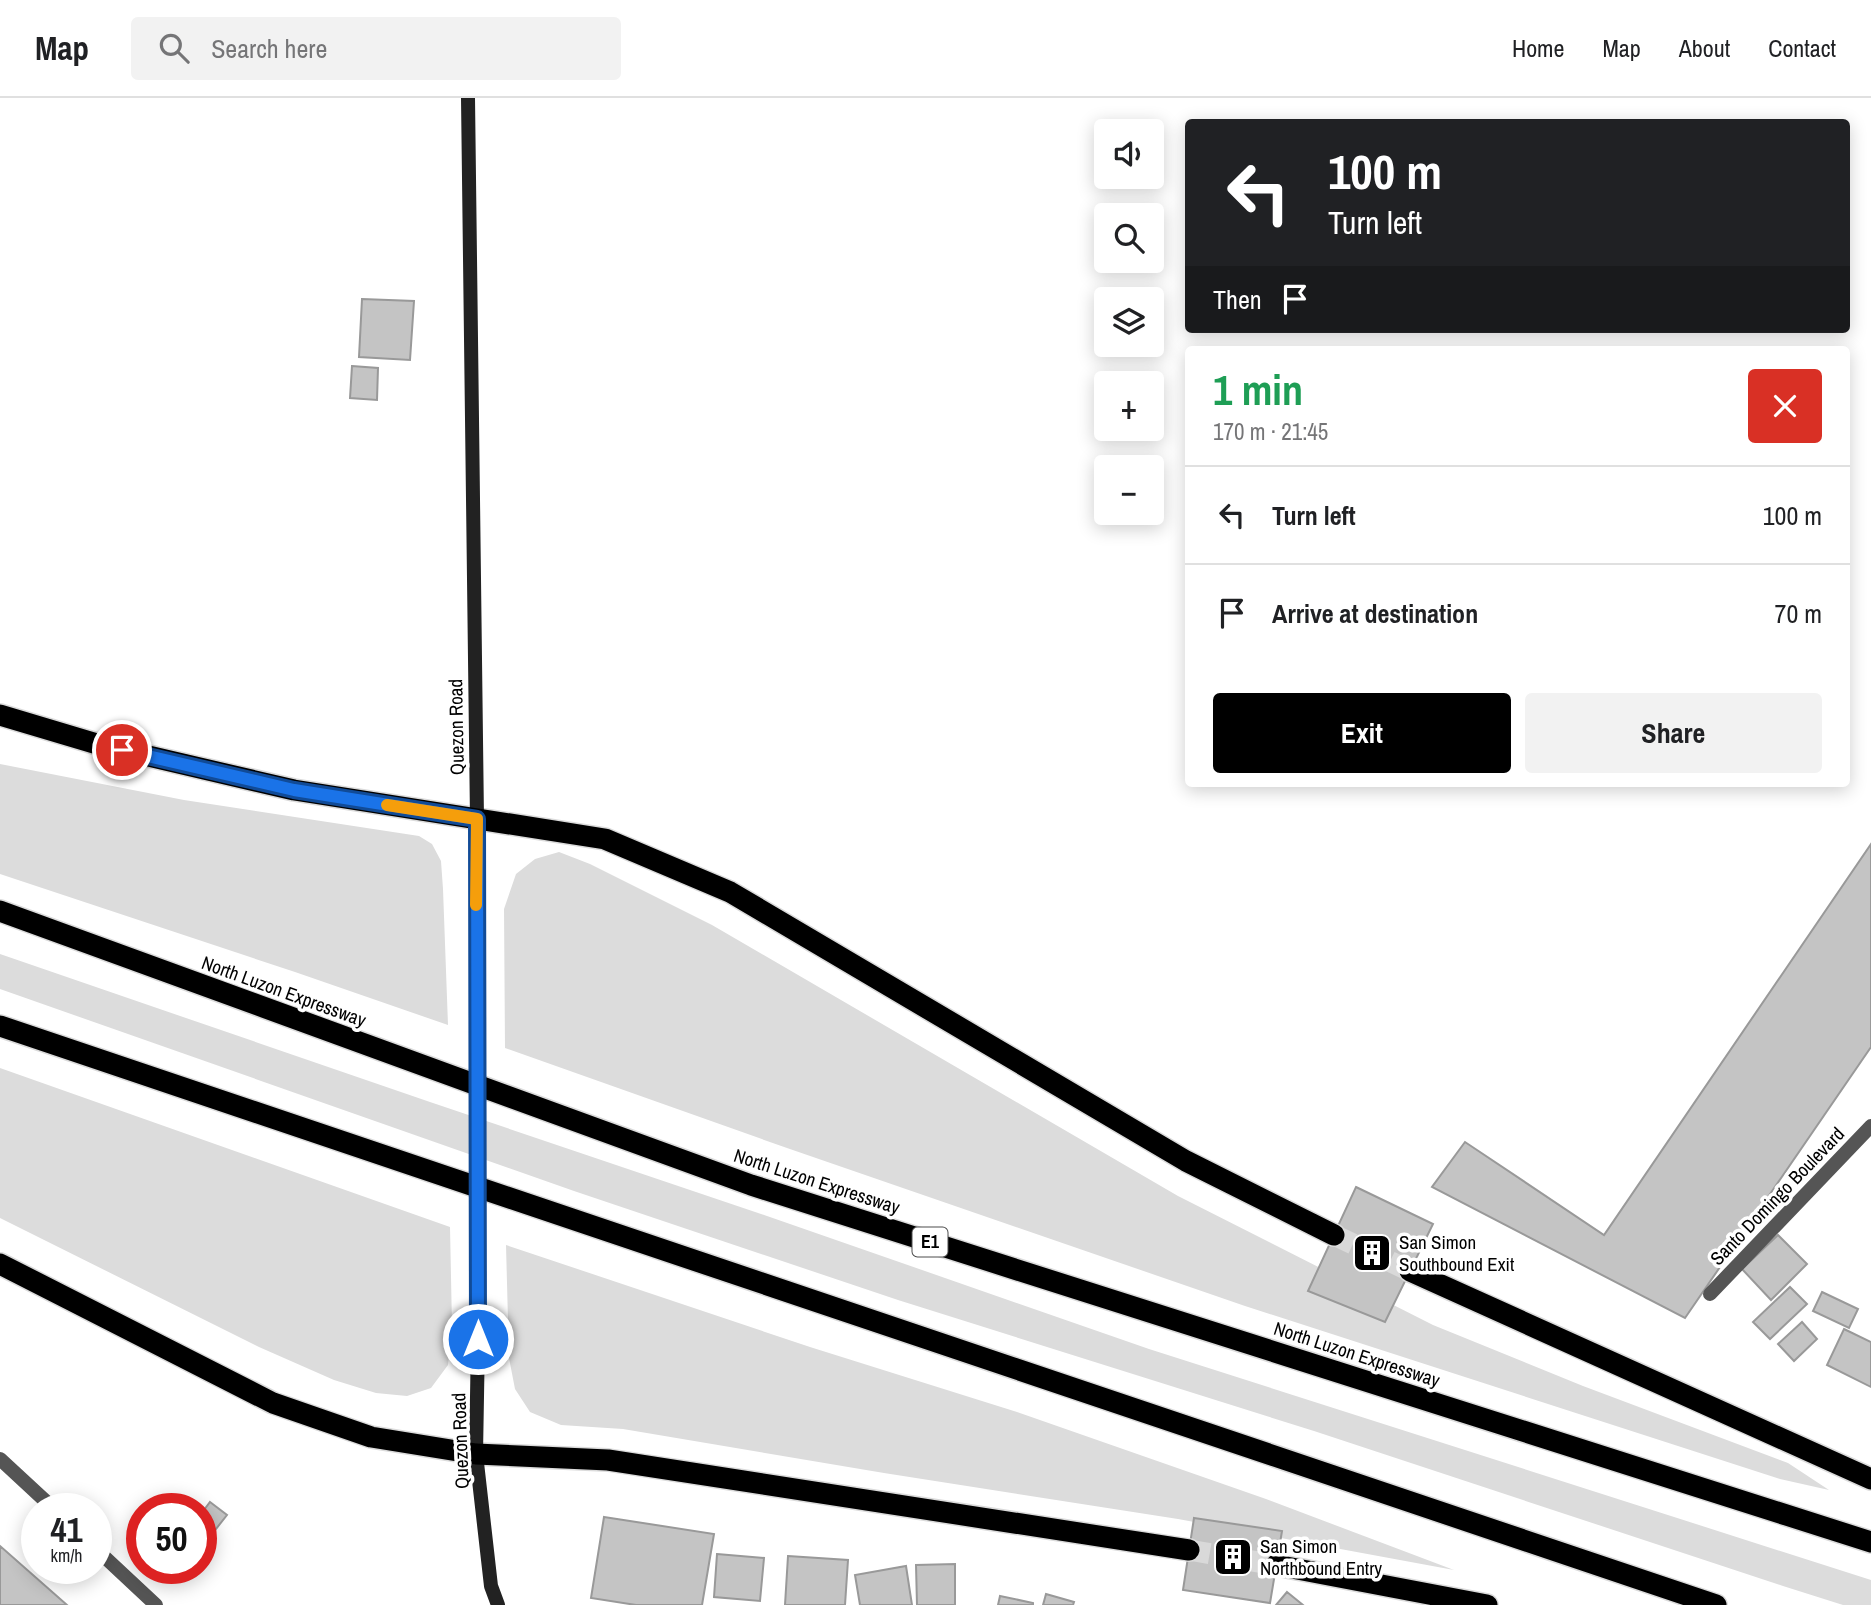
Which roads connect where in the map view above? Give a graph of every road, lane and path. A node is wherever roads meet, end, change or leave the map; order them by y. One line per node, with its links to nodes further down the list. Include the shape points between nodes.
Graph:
1 (468, 98): 3 (main road, Quezon Road)
2 (0, 715): 3 (highway, via 97,744 294,790)
3 (477, 819): 7 (highway, via 605,839 730,892 1186,1161); 11 (main road, Quezon Road, bridge)
4 (0, 911): 15 (highway, North Luzon Expressway / E1, via 751,1185)
5 (0, 1026): 22 (highway)
6 (1871, 1126): 10 (street, Santo Domingo Boulevard)
7 (1334, 1234)
8 (0, 1264): 11 (highway, via 273,1403 371,1437)
9 (1410, 1271): 13 (highway)
10 (1710, 1294)
11 (476, 1454): 16 (highway, via 608,1461); 20 (main road, Quezon Road, via 491,1586)
12 (0, 1459): 14 (street)
13 (1871, 1479)
14 (37, 1493)
15 (1871, 1542)
16 (1189, 1550)
17 (112, 1564): 19 (street)
18 (1276, 1564): 21 (highway)
19 (156, 1605)
20 (498, 1605)
21 (1487, 1605)
22 (1716, 1605)

